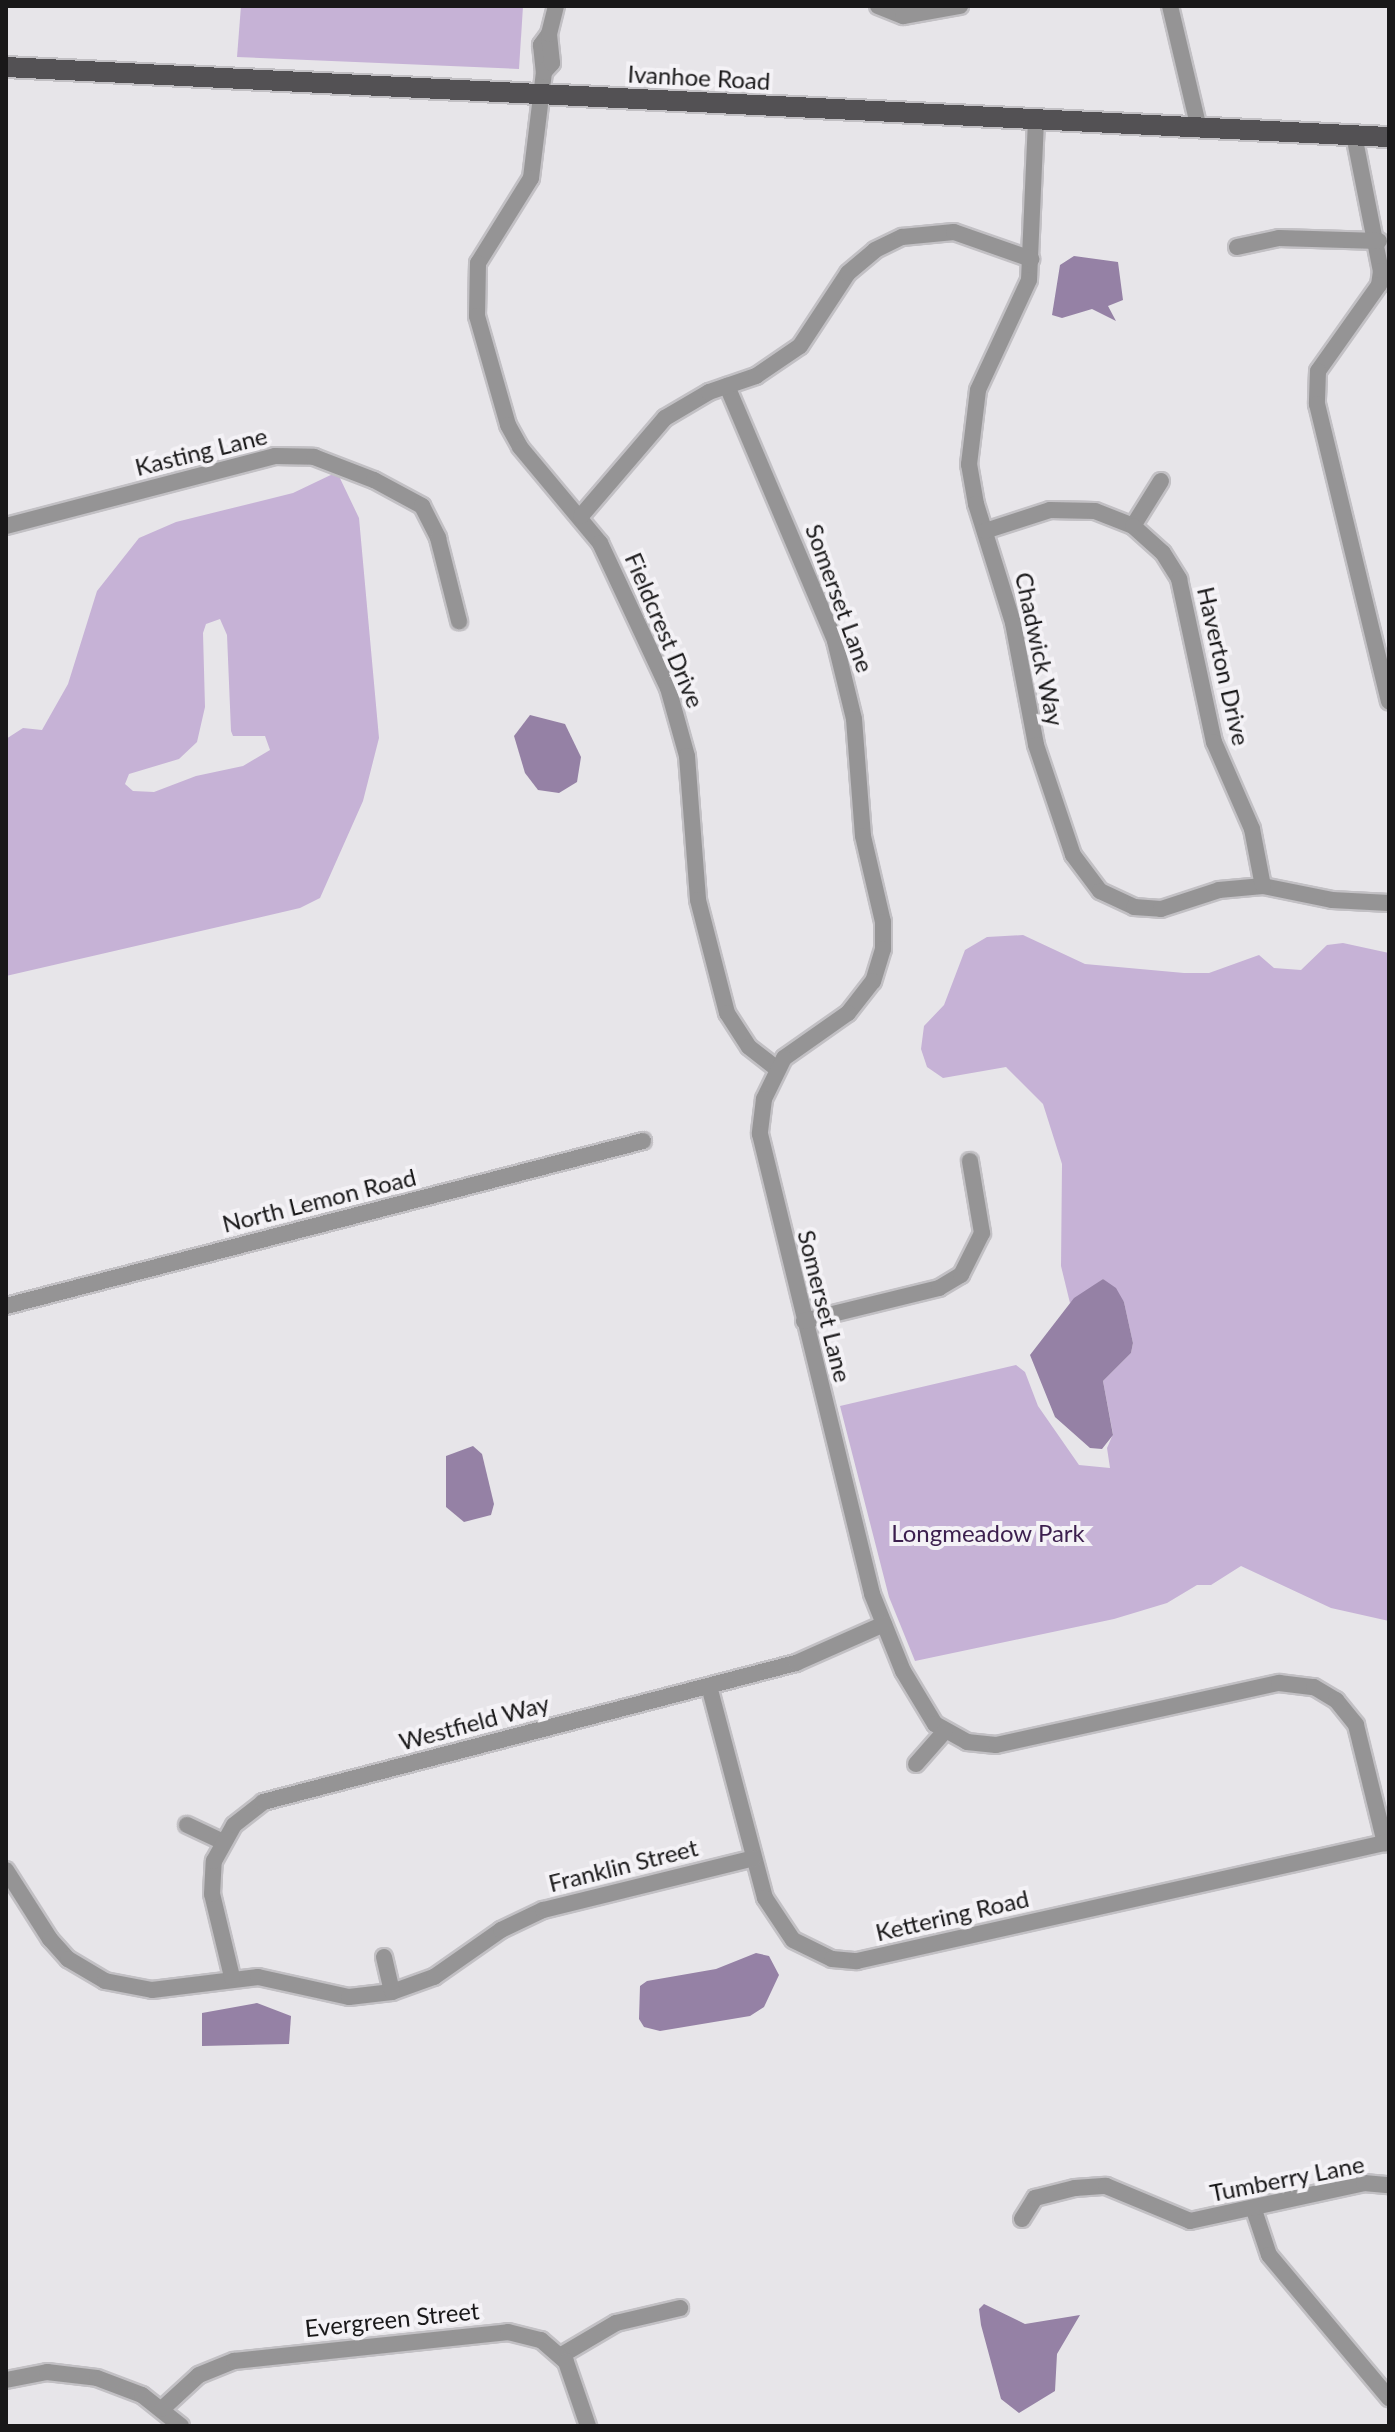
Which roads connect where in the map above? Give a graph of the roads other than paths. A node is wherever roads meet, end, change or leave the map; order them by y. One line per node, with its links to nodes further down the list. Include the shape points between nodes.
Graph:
1 (556, 6): 6 (street, Fieldcrest Drive, via 541,45)
2 (878, 6): 3 (street, via 903,16)
3 (960, 6)
4 (1170, 6): 8 (street)
5 (6, 67): 6 (main road, Ivanhoe Road)
6 (541, 96): 7 (main road, Ivanhoe Road); 16 (street, Fieldcrest Drive, via 531,178 486,244 474,293 508,425 520,447)
7 (1036, 120): 8 (main road, Ivanhoe Road); 13 (street, Chadwick Way)
8 (1198, 124): 9 (main road, Ivanhoe Road)
9 (1354, 135): 10 (main road, Ivanhoe Road); 11 (street)
10 (1389, 137)
11 (1379, 241): 12 (street, via 1279,238); 21 (street, via 1379,285 1318,371 1317,404)
12 (1237, 247)
13 (1031, 259): 14 (street, via 954,232 929,232 887,243 848,273 800,346 775,366); 19 (street, Chadwick Way, via 1021,301 986,369 971,416 969,464)
14 (727, 386): 16 (street, via 665,418); 24 (street, Somerset Lane, via 835,641 854,719 863,836 883,922 881,962 867,992)
15 (1161, 481): 18 (street)
16 (581, 516): 24 (street, Fieldcrest Drive, via 621,581 677,713 687,756 698,900 727,1013 749,1047)
17 (6, 526): 20 (street, Kasting Lane, via 275,456 314,457 422,506 432,520)
18 (1133, 526): 19 (street, Haverton Drive, via 1074,508 1028,515); 22 (street, Haverton Drive, via 1163,553 1179,579 1214,742 1252,829)
19 (985, 531): 22 (street, Chadwick Way, via 1013,623 1036,745 1073,855 1087,879 1124,904 1154,909 1219,890)
20 (459, 621)
21 (1389, 701)
22 (1263, 886): 23 (street, Chadwick Way, via 1332,900)
23 (1389, 903)
24 (777, 1069): 28 (street, Somerset Lane, via 764,1099 760,1134)
25 (643, 1141): 27 (street, North Lemon Road)
26 (970, 1161): 28 (street, via 982,1233 961,1275 939,1288)
27 (6, 1306)
28 (804, 1321): 29 (street, Somerset Lane)
29 (884, 1624): 30 (street, Westfield Way, via 796,1663); 31 (street, Somerset Lane, via 926,1713)
30 (709, 1686): 34 (street, Westfield Way, via 263,1802 247,1811); 36 (street, Kettering Road)
31 (945, 1731): 32 (street); 35 (street, via 977,1744 1007,1744 1279,1683 1314,1687 1336,1700 1356,1725)
32 (916, 1764)
33 (187, 1825): 34 (street)
34 (221, 1841): 39 (street, via 212,1894)
35 (1387, 1842): 36 (street, Kettering Road, via 857,1961 818,1955 793,1940 771,1912)
36 (754, 1858): 40 (street, Franklin Street, via 543,1910 501,1930 434,1977)
37 (6, 1870): 39 (street, Franklin Street, via 50,1939 68,1959 105,1981 152,1990)
38 (384, 1957): 40 (street)
39 (232, 1977): 40 (street, Franklin Street, via 258,1977 349,1997)
40 (392, 1992)
41 (1389, 2185): 42 (street, Tumberry Lane, via 1364,2183)
42 (1254, 2210): 43 (street, Tumberry Lane, via 1190,2221 1106,2186 1035,2198); 47 (street, via 1269,2255)
43 (1022, 2219)
44 (680, 2308): 45 (street, via 616,2323)
45 (560, 2356): 48 (street, Evergreen Street, via 541,2340 508,2332 234,2361 199,2375); 50 (street, via 573,2375)
46 (6, 2380): 48 (street, via 47,2372 97,2378)
47 (1389, 2398)
48 (162, 2409): 49 (street)
49 (181, 2426)
50 (588, 2426)

